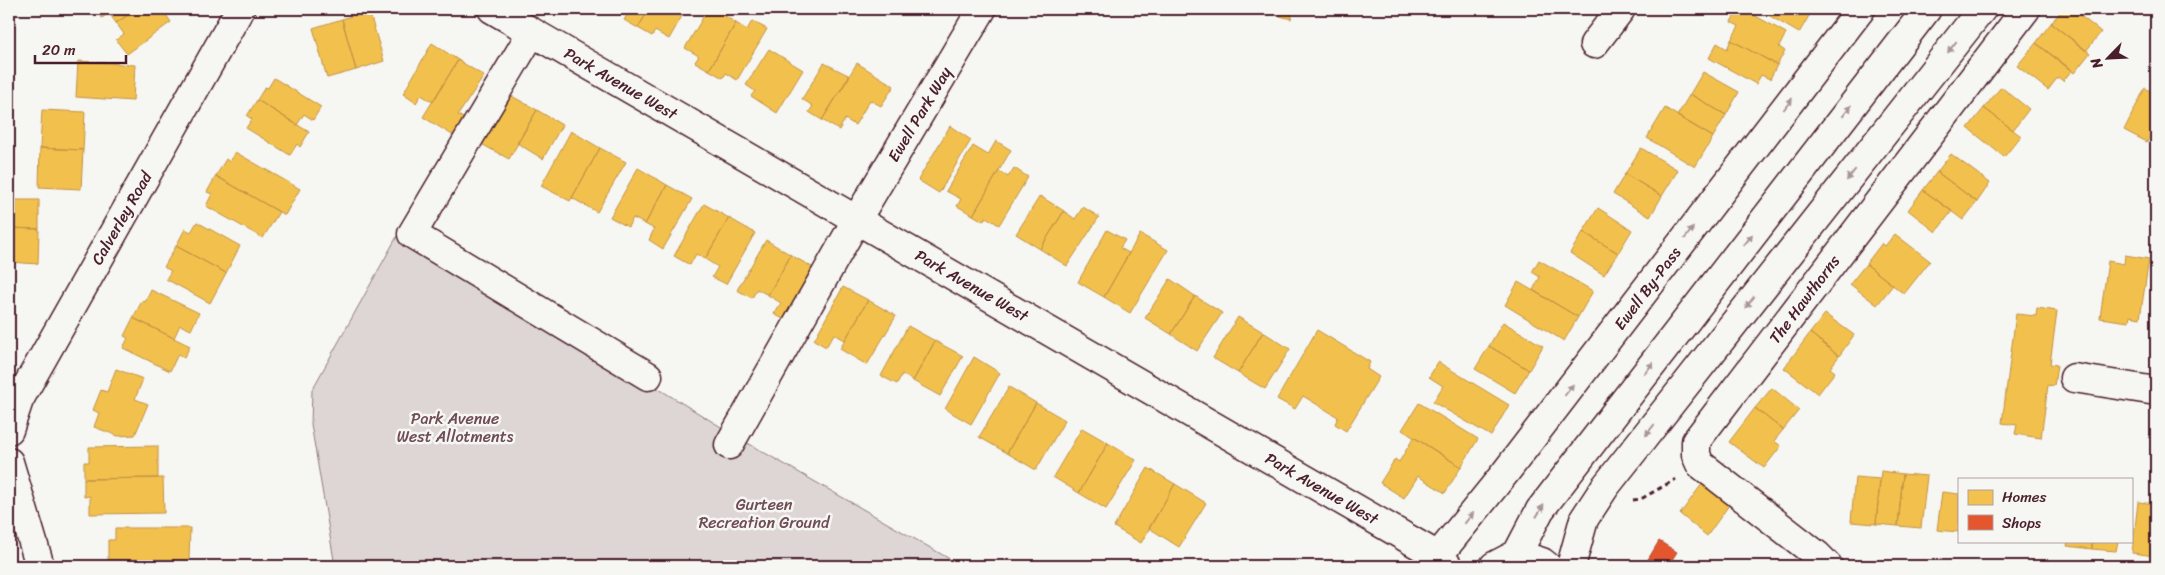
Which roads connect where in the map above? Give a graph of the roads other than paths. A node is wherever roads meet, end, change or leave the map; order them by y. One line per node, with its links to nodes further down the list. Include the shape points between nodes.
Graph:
1 (240, 9): 15 (main road, Calverley Road, via 28,383)
2 (492, 9): 9 (main road, Park Avenue West)
3 (982, 9): 11 (main road, Ewell Park Way)
4 (1621, 9): 10 (main road)
5 (1861, 9): 19 (main road, Ewell By-Pass, one-way to 5, via 1505,473)
6 (1927, 9): 18 (main road, one-way to 6, via 1540,510)
7 (1982, 9): 22 (main road, one-way to 22, via 1602,490 1584,519)
8 (2026, 9): 23 (main road, The Hawthorns, via 1696,441 1700,464)
9 (532, 32): 11 (main road, Park Avenue West); 12 (main road, via 412,234)
10 (1594, 44)
11 (857, 219): 16 (main road, Ewell Park Way); 19 (main road, Park Avenue West)
12 (648, 376)
13 (2074, 378): 14 (main road)
14 (2156, 391)
15 (9, 430)
16 (729, 446)
17 (9, 462): 20 (main road)
18 (1505, 560): 21 (main road, via 1542,562)
19 (1440, 563)
20 (40, 566)
21 (1547, 566)
22 (1571, 566)
23 (1828, 566)

